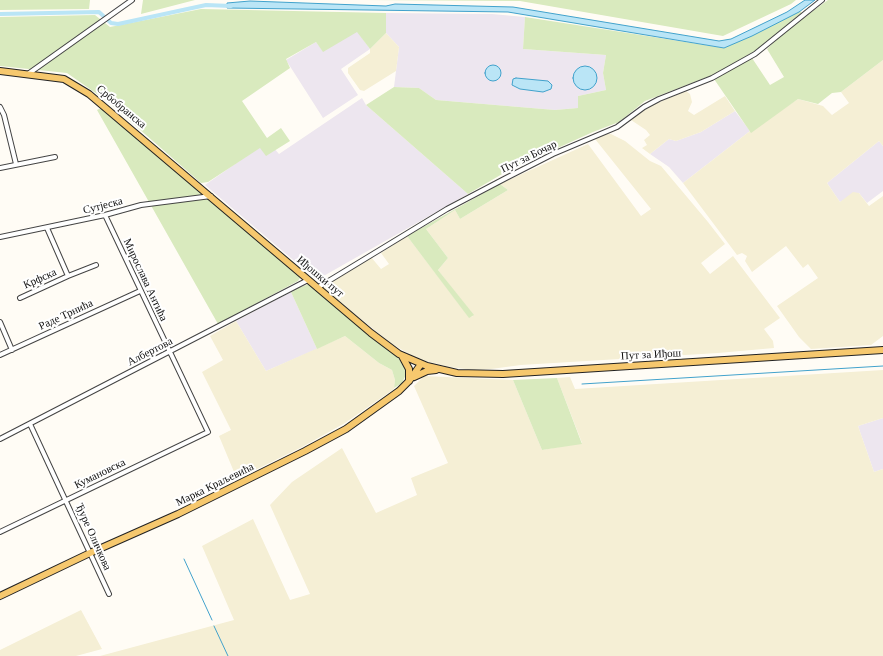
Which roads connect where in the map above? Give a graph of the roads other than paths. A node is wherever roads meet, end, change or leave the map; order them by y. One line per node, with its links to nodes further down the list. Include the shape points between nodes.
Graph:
1 (132, 0): 4 (street)
2 (822, 0): 17 (street, Пут за Бочар, via 755,54 712,78 644,107 617,127 553,154 447,209)
3 (0, 72): 4 (main road, Србобранска)
4 (28, 74): 10 (main road, Србобранска, via 64,80 84,90)
5 (0, 107): 6 (street)
6 (2, 116): 8 (street)
7 (55, 157): 8 (street)
8 (16, 164): 9 (street)
9 (0, 168)
10 (211, 196): 11 (street, Сутјеска, via 141,205); 16 (main road, Иђошки пут)
11 (105, 215): 12 (street, Сутјеска); 18 (street, Мирослава Антића)
12 (47, 228): 13 (street, Сутјеска); 15 (street, Крфска)
13 (0, 237)
14 (96, 265): 15 (street, Крфска)
15 (68, 276): 19 (street, Крфска)
16 (308, 280): 17 (main road, Иђошки пут); 23 (street, Албертова)
17 (317, 288): 24 (main road, Иђошки пут)
18 (140, 291): 21 (street, Раде Трнића); 23 (street, Мирослава Антића)
19 (20, 298)
20 (0, 322): 21 (street)
21 (12, 350): 25 (street, Раде Трнића)
22 (883, 350): 27 (main road, Пут за Иђош, via 503,374 466,374)
23 (169, 353): 29 (street, Албертова); 30 (street, Мирослава Антића)
24 (399, 354): 26 (main road, Иђошки пут); 28 (main road, via 409,369)
25 (0, 356)
26 (421, 364): 27 (main road, Пут за Иђош); 28 (main road, Марка Краљевића)
27 (441, 370): 28 (main road, via 427,371)
28 (410, 380): 34 (main road, Марка Краљевића, via 399,391 346,429 305,452 178,514)
29 (30, 424): 31 (street, Албертова); 32 (street, Ђуре Оличкова)
30 (208, 432): 32 (street, Кумановска)
31 (0, 439)
32 (67, 500): 33 (street, Кумановска); 34 (street, Ђуре Оличкова)
33 (0, 532)
34 (90, 553): 35 (street, Ђуре Оличкова); 36 (main road, Марка Краљевића)
35 (109, 594)
36 (0, 596)

